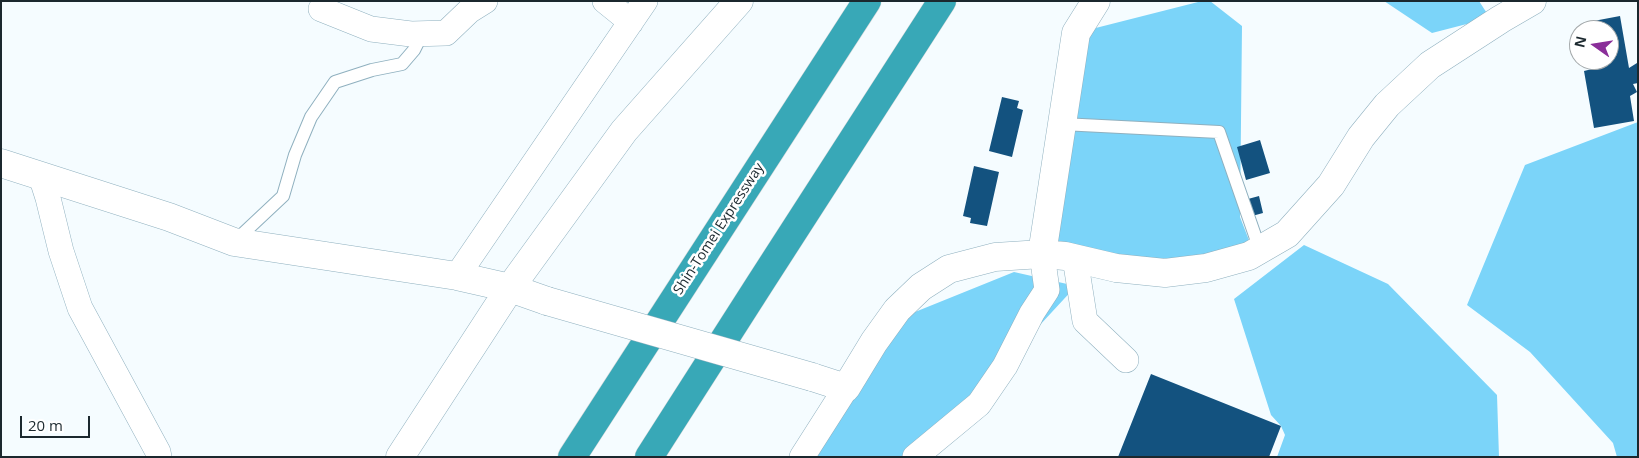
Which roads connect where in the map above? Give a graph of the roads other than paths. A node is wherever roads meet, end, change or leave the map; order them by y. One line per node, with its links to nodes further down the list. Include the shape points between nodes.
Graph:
1 (485, 1): 11 (street, via 469,10 446,34)
2 (605, 1): 10 (street)
3 (645, 1): 10 (street)
4 (739, 1): 20 (street, via 624,131)
5 (867, 1): 25 (highway, Shin-Tomei Expressway)
6 (942, 1): 26 (highway)
7 (1096, 1): 12 (street, via 1076,32)
8 (1532, 1): 16 (street, via 1430,65 1387,105 1361,137 1331,186 1287,234)
9 (321, 9): 11 (street, via 371,28)
10 (631, 22): 19 (street)
11 (422, 34): 15 (lane, via 402,64 335,82 311,117 283,196)
12 (1062, 124): 16 (lane, via 1219,132); 17 (street)
13 (1, 163): 14 (street)
14 (41, 176): 15 (street, via 169,217); 23 (street, via 80,308)
15 (234, 242): 19 (street)
16 (1260, 250): 18 (street, via 1206,268 1165,273 1116,268)
17 (1042, 254): 18 (street); 22 (street, via 995,258 949,269 921,287 897,310); 28 (street, via 1047,290 1005,366 979,404)
18 (1075, 258): 21 (street, via 1085,322)
19 (457, 276): 20 (street)
20 (510, 288): 22 (street, bridge); 24 (street)
21 (1126, 360)
22 (846, 388): 27 (street)
23 (159, 457)
24 (400, 457)
25 (572, 457)
26 (650, 457)
27 (802, 457)
28 (915, 457)

